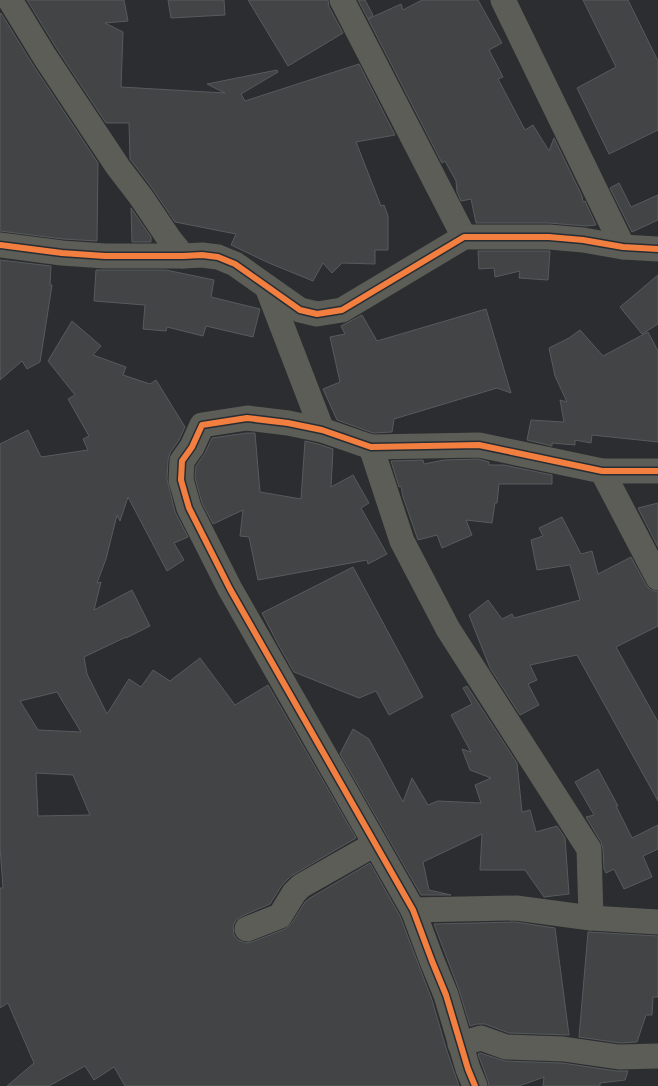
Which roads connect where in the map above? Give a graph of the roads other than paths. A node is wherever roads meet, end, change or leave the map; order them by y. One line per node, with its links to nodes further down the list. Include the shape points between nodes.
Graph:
1 (10, 0): 4 (street); 9 (street, via 118,167)
2 (342, 0): 5 (street)
3 (503, 0): 7 (street)
4 (0, 6)
5 (464, 237): 7 (street, via 548,237); 10 (street, via 342,310 317,314 300,310)
6 (0, 245): 9 (street, via 105,256)
7 (623, 247): 8 (street)
8 (658, 249)
9 (183, 256): 10 (street, via 218,257 235,264)
10 (267, 287): 11 (street)
11 (322, 430): 12 (street); 16 (street, via 247,418 202,425 182,461 181,480 189,508 230,589)
12 (371, 447): 13 (street, via 478,445); 18 (street, via 402,541 448,629 589,849)
13 (602, 471): 14 (street); 15 (street)
14 (658, 471)
15 (658, 578)
16 (376, 844): 17 (street); 20 (street, via 301,886 280,916)
17 (413, 910): 18 (street, via 516,908); 21 (street, via 446,995)
18 (591, 918): 19 (street)
19 (658, 922)
20 (247, 929)
21 (460, 1044): 22 (street, via 481,1038 506,1047 563,1049 619,1057); 23 (street)
22 (658, 1056)
23 (475, 1086)

